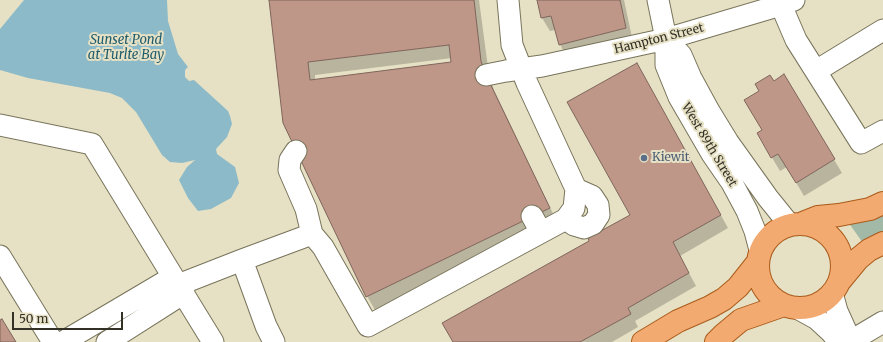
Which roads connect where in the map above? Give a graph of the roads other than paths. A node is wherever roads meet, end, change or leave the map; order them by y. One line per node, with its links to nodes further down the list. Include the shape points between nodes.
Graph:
1 (508, 0): 6 (street, via 512,45)
2 (658, 0): 5 (street, West 89th Street)
3 (788, 2): 5 (street, Hampton Street); 7 (street, via 796,40)
4 (883, 30): 7 (street)
5 (666, 39): 6 (street, Hampton Street); 13 (street, West 89th Street, via 681,55 691,78 728,142 768,198); 17 (street, West 89th Street, via 666,65 679,96 747,211 755,231)
6 (522, 69): 8 (street, Hampton Street); 23 (street, via 576,189 574,208 566,219 536,224)
7 (816, 71): 10 (street, via 861,143)
8 (486, 75)
9 (0, 125): 19 (street, via 92,144)
10 (883, 130)
11 (296, 150): 14 (street, via 290,160 289,170 306,209)
12 (883, 203): 13 (main road, via 870,209)
13 (796, 224): 17 (main road, via 777,230 767,238); 20 (main road, via 816,226 836,244 841,256 842,269)
14 (312, 234): 18 (street); 23 (street, via 323,247)
15 (883, 243): 20 (main road, via 858,259)
16 (0, 256): 24 (street)
17 (759, 256): 21 (main road, via 759,276 764,289 773,298); 29 (main road, via 738,287 724,299 678,321)
18 (242, 260): 19 (street); 28 (street)
19 (178, 285): 25 (street); 26 (street); 27 (street)
20 (835, 288): 21 (main road, via 822,302 810,307); 31 (street, via 837,311)
21 (791, 306): 30 (main road, via 741,320); 31 (street, via 817,319)
22 (883, 322): 31 (street)
23 (372, 334)
24 (53, 342)
25 (63, 342)
26 (106, 342)
27 (213, 342)
28 (274, 342)
29 (643, 342)
30 (716, 342)
31 (847, 342)

